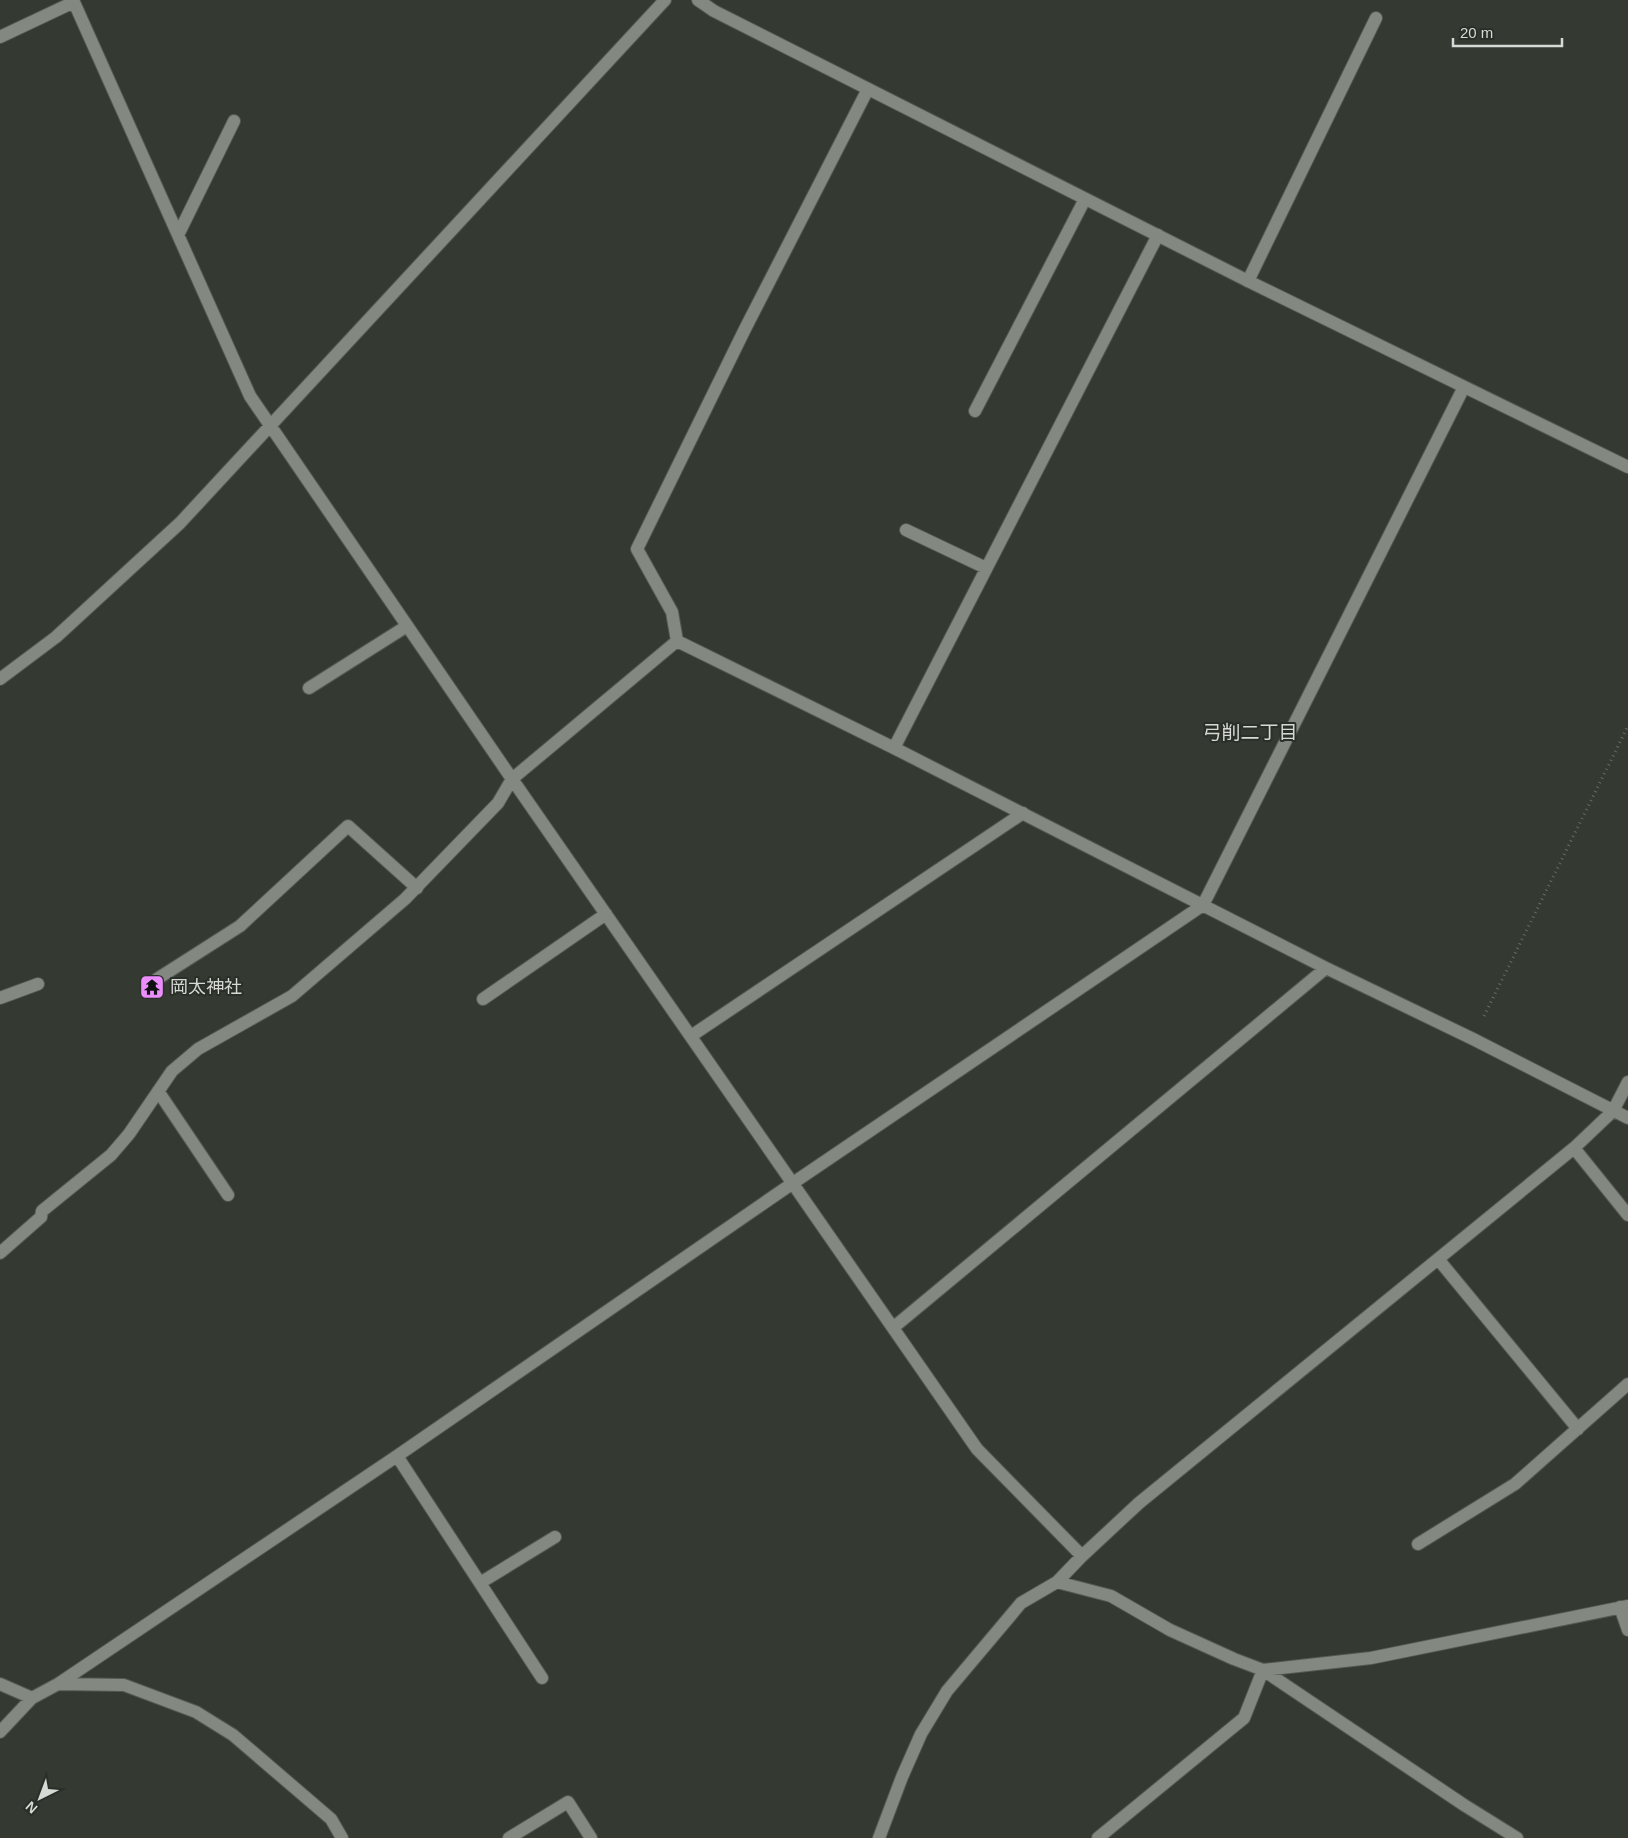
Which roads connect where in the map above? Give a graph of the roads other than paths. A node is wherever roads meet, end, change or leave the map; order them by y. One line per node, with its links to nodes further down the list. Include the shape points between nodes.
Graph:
1 (665, 0): 14 (street)
2 (698, 0): 6 (street)
3 (73, 1): 5 (street); 10 (street)
4 (1376, 18): 11 (street)
5 (0, 37)
6 (868, 89): 8 (street); 19 (street, via 637,549 672,612)
7 (234, 121): 10 (street)
8 (1085, 199): 9 (street); 13 (street)
9 (1158, 234): 11 (street); 17 (street)
10 (178, 235): 14 (street, via 250,396)
11 (1248, 281): 12 (street)
12 (1464, 387): 15 (street); 26 (street)
13 (975, 411)
14 (270, 425): 18 (street); 20 (street, via 180,523 56,637)
15 (1628, 467)
16 (906, 530): 17 (street)
17 (986, 568): 22 (street)
18 (407, 626): 21 (street); 23 (street)
19 (677, 641): 22 (street); 23 (street)
20 (0, 679)
21 (310, 688)
22 (894, 748): 24 (street)
23 (512, 779): 25 (street, via 498,803); 27 (street)
24 (1023, 813): 26 (street); 33 (street)
25 (417, 888): 29 (street, via 348,826 240,926); 35 (street, via 292,996 198,1049 172,1071)
26 (1203, 905): 28 (street); 39 (street)
27 (606, 914): 32 (street); 33 (street)
28 (1326, 968): 36 (street); 44 (street)
29 (157, 978)
30 (38, 984): 31 (street)
31 (0, 998)
32 (483, 999)
33 (692, 1036): 39 (street)
34 (1628, 1082): 36 (street)
35 (158, 1091): 40 (street); 42 (street, via 111,1155 42,1212 41,1217)
36 (1613, 1111): 37 (street); 38 (street)
37 (1628, 1118)
38 (1574, 1148): 41 (street); 43 (street)
39 (793, 1183): 44 (street); 47 (street)
40 (228, 1195)
41 (1628, 1214)
42 (0, 1253)
43 (1438, 1259): 46 (street); 50 (street, via 1139,1503)
44 (894, 1327): 50 (street, via 977,1449)
45 (1628, 1384): 46 (street)
46 (1578, 1429): 49 (street, via 1515,1484)
47 (397, 1456): 52 (street); 58 (street)
48 (556, 1537): 52 (street)
49 (1418, 1544)
50 (1082, 1556): 51 (street)
51 (1057, 1582): 55 (street, via 1111,1596 1170,1630); 64 (street, via 1021,1603 947,1691 921,1734)
52 (480, 1583): 56 (street)
53 (1624, 1606): 54 (street); 55 (street, via 1371,1658)
54 (1628, 1630)
55 (1263, 1670): 65 (street, via 1244,1718); 66 (street)
56 (542, 1678)
57 (0, 1684): 59 (street)
58 (58, 1684): 59 (street); 61 (street, via 124,1685 196,1712 232,1735 331,1818)
59 (32, 1698): 60 (street)
60 (0, 1732)
61 (342, 1838)
62 (509, 1838): 63 (street, via 568,1802)
63 (591, 1838)
64 (880, 1838)
65 (1098, 1838)
66 (1517, 1838)

